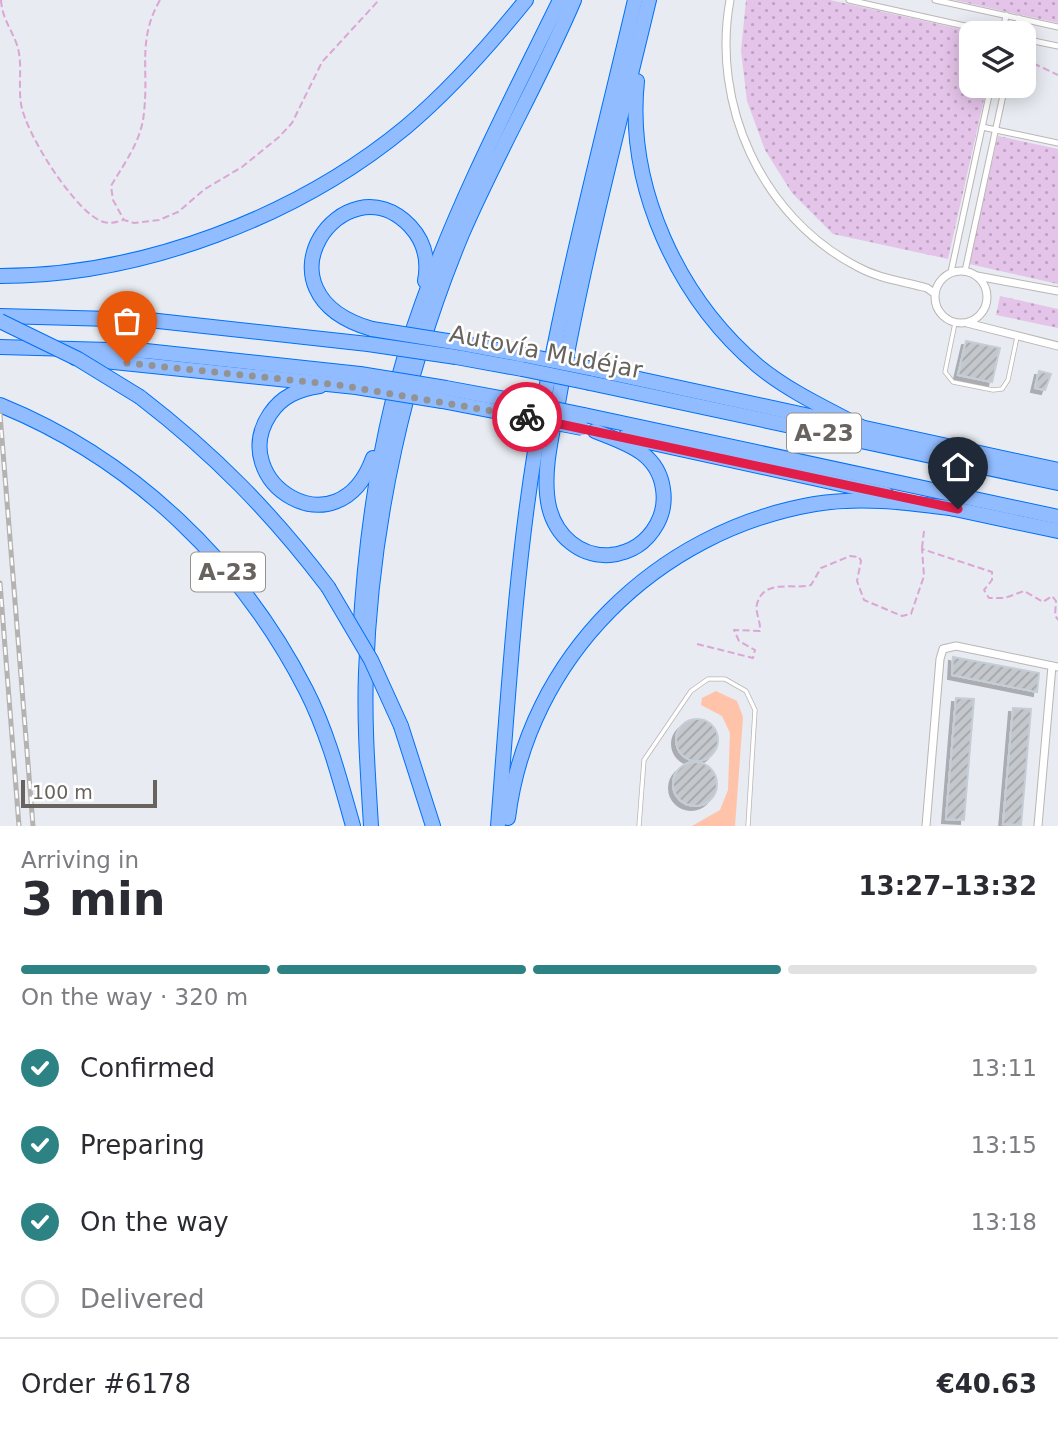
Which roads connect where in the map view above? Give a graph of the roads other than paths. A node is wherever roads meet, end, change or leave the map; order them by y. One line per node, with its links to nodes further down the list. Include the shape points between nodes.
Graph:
1 (526, 0): 25 (highway, via 485,51 404,128 344,171 275,209 155,253 90,268)
2 (560, 0): 29 (highway, via 485,152)
3 (574, 0): 52 (highway, via 462,235 403,415 376,567 366,672)
4 (635, 0): 56 (highway, via 556,339 535,450 513,637)
5 (649, 0): 15 (highway)
6 (730, 0): 28 (street, via 725,37 732,100 744,140 774,195 799,224 839,257 883,278)
7 (849, 0): 13 (street)
8 (935, 0): 9 (street)
9 (1006, 15): 10 (street); 11 (street)
10 (1019, 18): 12 (street); 14 (street)
11 (1005, 21)
12 (1018, 21)
13 (959, 25)
14 (1058, 27)
15 (642, 29): 44 (highway, via 569,343 548,475 549,506 564,537 592,554 609,555 629,550 649,536 663,508 663,485 649,458); 45 (highway, via 636,94 639,145 656,219 675,263 727,336 759,367)
16 (1036, 41): 17 (street)
17 (1058, 46)
18 (988, 98): 20 (street)
19 (1003, 98): 21 (street)
20 (982, 127): 21 (street); 24 (street)
21 (996, 130): 22 (street); 23 (street)
22 (1058, 143)
23 (965, 271): 24 (street); 26 (street)
24 (951, 272): 28 (street)
25 (0, 276)
26 (977, 276): 27 (street); 33 (street, via 987,293 985,306 978,317)
27 (1058, 292)
28 (934, 293): 32 (street, via 939,313)
29 (421, 306): 38 (highway, bridge, via 426,254 412,228 397,216 365,208 344,214 325,228 311,264 312,277 328,307 347,321); 43 (highway)
30 (0, 316): 38 (highway, Autovía Mudéjar / A-23, bridge, via 163,321)
31 (0, 321): 55 (highway, A-23, bridge, via 78,359 140,397 192,437 286,532 328,587 371,660 401,726)
32 (955, 323): 33 (street); 34 (lane, via 945,367 953,382 1002,389)
33 (966, 323): 34 (street)
34 (1017, 337): 35 (street)
35 (1058, 346)
36 (0, 347): 37 (highway, A-23)
37 (22, 347): 40 (highway, A-23, via 159,352); 41 (highway, via 50,356)
38 (458, 350): 39 (highway, Autovía Mudéjar / A-23, bridge)
39 (591, 376): 45 (highway); 47 (highway, Autovía Mudéjar / A-23)
40 (358, 381): 41 (highway); 44 (highway, A-23, bridge)
41 (339, 385): 43 (highway, via 291,394 267,419 260,438 262,460 273,482 288,496 325,504 352,494 366,479)
42 (0, 405): 53 (highway, A-23, via 85,450 140,486 190,530 241,586 307,692 336,763)
43 (390, 414): 52 (highway, via 374,486 364,568 359,673)
44 (587, 424): 48 (highway); 49 (highway, A-23)
45 (869, 431): 46 (highway)
46 (1058, 470)
47 (1058, 483)
48 (958, 509): 50 (highway); 57 (highway, via 866,500 817,504 732,526 660,567 600,620 553,682 519,761)
49 (1058, 517)
50 (1058, 531)
51 (1055, 667): 60 (street, via 956,646 943,649); 61 (street)
52 (368, 774): 54 (highway)
53 (353, 826)
54 (371, 826)
55 (433, 826)
56 (498, 826)
57 (507, 826)
58 (639, 826): 59 (lane, via 644,760 684,697 701,682 717,678 740,685 755,710)
59 (748, 826)
60 (926, 826)
61 (1038, 826)

